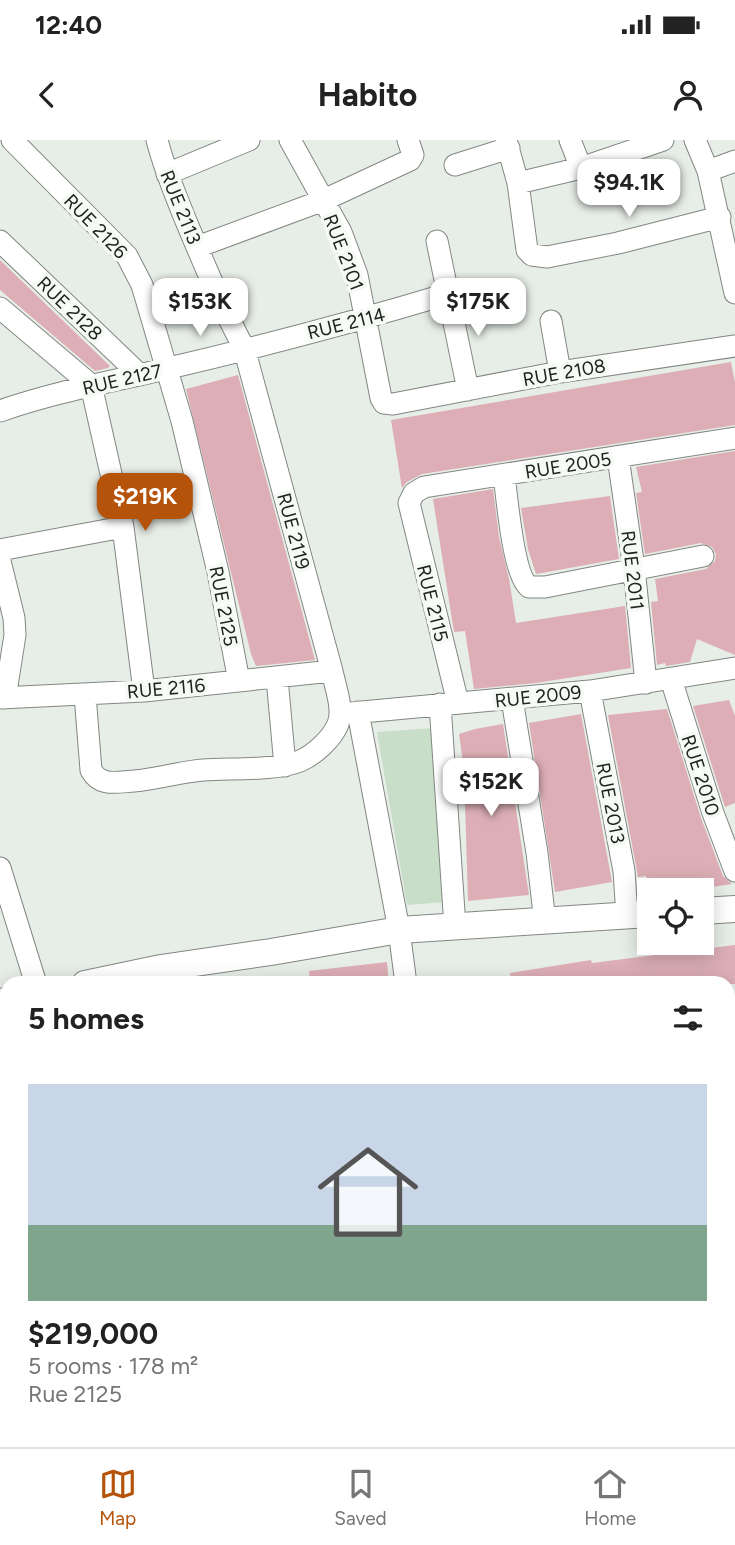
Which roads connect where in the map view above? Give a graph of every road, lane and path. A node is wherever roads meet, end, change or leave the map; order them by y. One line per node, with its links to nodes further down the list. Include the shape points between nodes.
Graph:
1 (12, 140): 28 (street, RUE 2126, via 127,256 142,285)
2 (157, 140): 14 (street, RUE 2113)
3 (249, 140): 14 (street)
4 (290, 140): 16 (street, RUE 2101)
5 (408, 140): 16 (street, via 410,160)
6 (570, 140): 12 (street)
7 (663, 140): 12 (street)
8 (695, 140): 13 (street)
9 (507, 144): 11 (street); 15 (street)
10 (735, 161): 13 (street)
11 (456, 165)
12 (581, 168): 15 (street)
13 (708, 171): 17 (street)
14 (167, 174): 20 (street, RUE 2113)
15 (518, 183): 17 (street, via 527,250 532,255 547,257 618,243)
16 (324, 200): 20 (street); 24 (street, RUE 2101, via 357,275)
17 (720, 217): 21 (street)
18 (438, 241): 22 (street)
19 (0, 242): 30 (street, RUE 2128)
20 (197, 247): 27 (street, RUE 2113)
21 (735, 293)
22 (447, 295): 24 (street, RUE 2114); 32 (street)
23 (0, 308): 31 (street)
24 (366, 318): 27 (street, RUE 2114); 33 (street, RUE 2101, via 381,398)
25 (551, 321): 29 (street)
26 (735, 346): 29 (street, RUE 2108)
27 (244, 348): 28 (street, RUE 2127); 45 (street, RUE 2119)
28 (166, 369): 30 (street, RUE 2127); 48 (street, RUE 2125, via 218,572)
29 (560, 372): 32 (street, RUE 2108)
30 (140, 374): 31 (street, RUE 2127)
31 (91, 385): 34 (street, RUE 2127); 39 (street)
32 (468, 390): 33 (street, RUE 2108)
33 (393, 404)
34 (0, 411)
35 (735, 438): 36 (street, RUE 2005)
36 (618, 457): 37 (street, RUE 2005); 43 (street, RUE 2011)
37 (504, 475): 38 (street, RUE 2005, via 424,487); 43 (street, via 521,578 528,587)
38 (409, 503): 55 (street, RUE 2115)
39 (123, 527): 40 (street); 50 (street)
40 (0, 550)
41 (703, 556): 43 (street)
42 (0, 561): 53 (street, via 15,635)
43 (634, 568): 49 (street, RUE 2011)
44 (735, 668): 47 (street, RUE 2009)
45 (332, 671): 46 (street, RUE 2116); 56 (street, RUE 2119)
46 (277, 678): 48 (street, RUE 2116); 57 (street)
47 (671, 679): 49 (street, RUE 2009); 59 (street, RUE 2010)
48 (239, 681): 50 (street, RUE 2116)
49 (646, 683): 51 (street, RUE 2009)
50 (144, 691): 52 (street, RUE 2116)
51 (590, 691): 54 (street, RUE 2009); 62 (street, RUE 2013, via 624,872)
52 (85, 695): 53 (street, RUE 2116); 57 (street, via 91,770 101,782)
53 (2, 698)
54 (512, 699): 55 (street, RUE 2009); 64 (street)
55 (449, 704): 56 (street, RUE 2009); 65 (street, RUE 2115)
56 (349, 713): 57 (street, via 326,741 301,761); 66 (street, RUE 2119, via 361,738)
57 (285, 766)
58 (0, 868): 67 (street)
59 (735, 871)
60 (735, 909): 61 (street)
61 (714, 910)
62 (637, 912)
63 (637, 915): 64 (street)
64 (545, 922): 65 (street)
65 (455, 927): 66 (street)
66 (399, 930): 68 (street); 69 (street, RUE 2119)
67 (34, 976)
68 (162, 976)
69 (405, 976)

